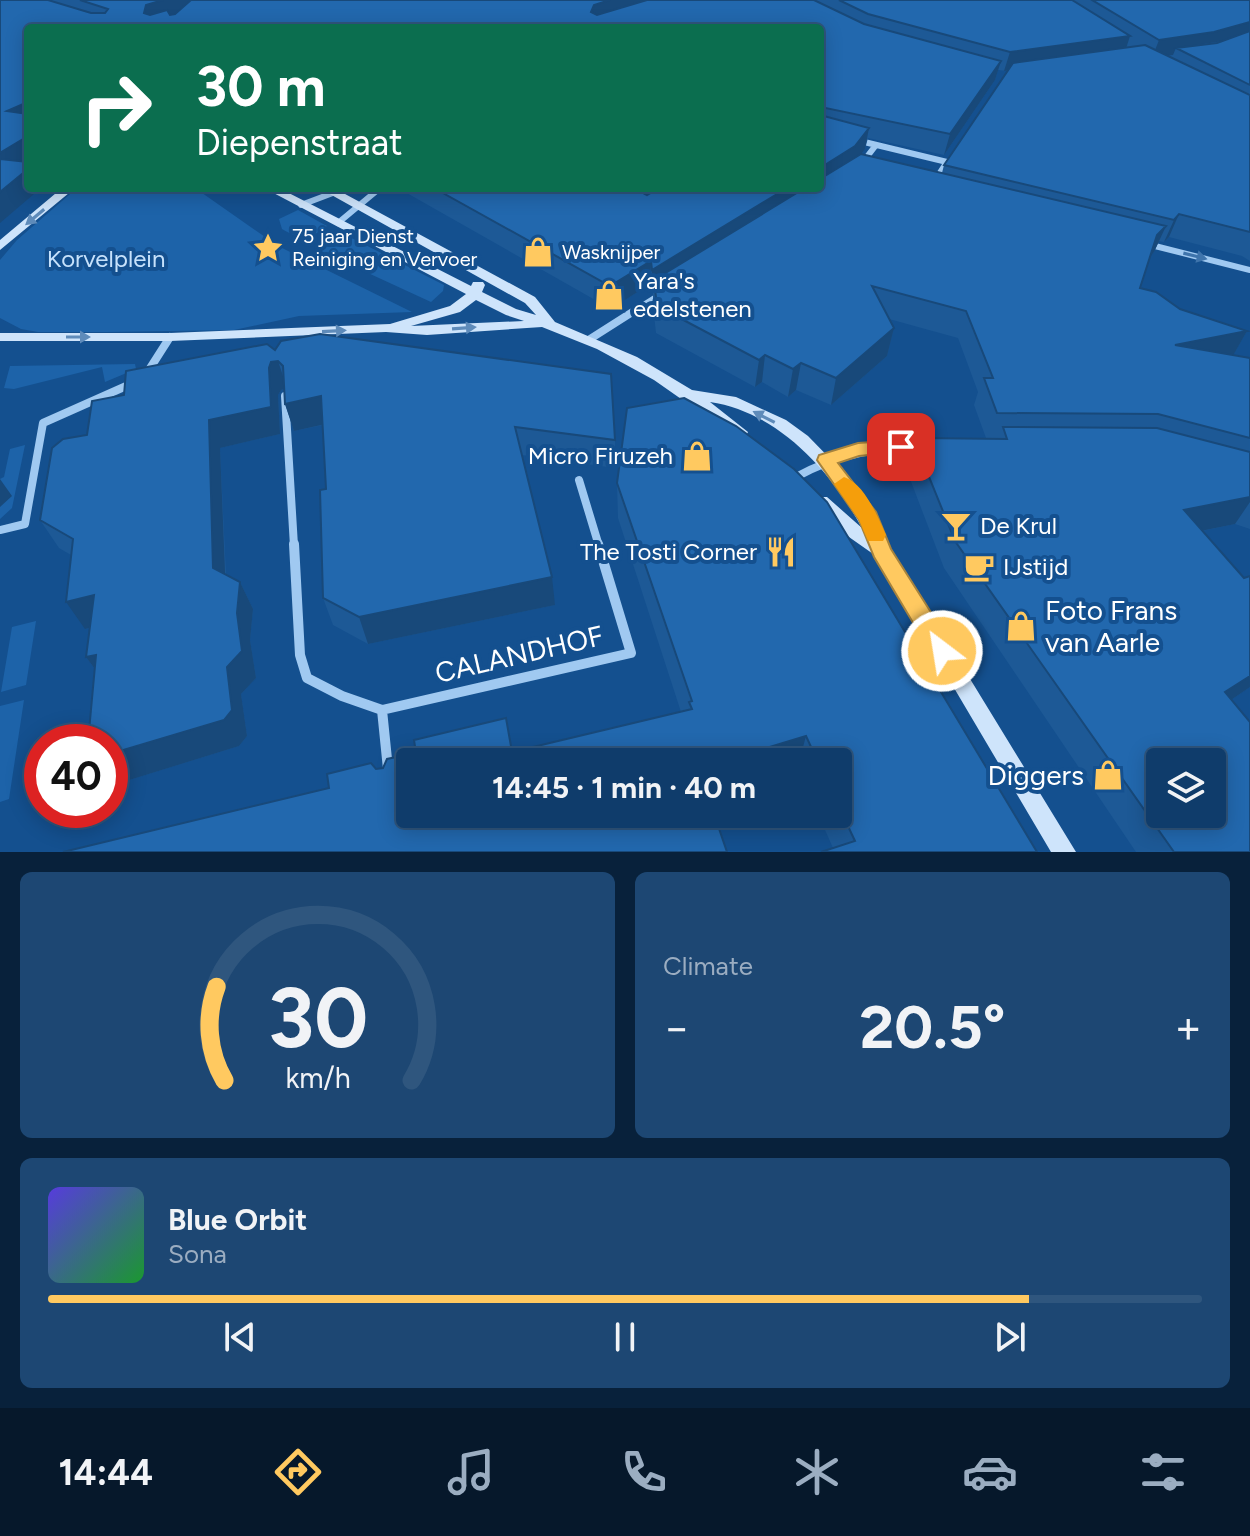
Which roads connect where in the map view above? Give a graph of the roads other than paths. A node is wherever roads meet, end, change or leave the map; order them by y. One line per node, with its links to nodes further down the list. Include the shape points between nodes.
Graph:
1 (848, 139): 2 (street)
2 (876, 145): 4 (street); 5 (street)
3 (955, 149): 4 (street)
4 (947, 162): 6 (street)
5 (855, 172)
6 (929, 190)
7 (64, 192): 16 (street, one-way to 16)
8 (277, 192): 12 (street)
9 (328, 192): 12 (street)
10 (338, 192): 13 (street)
11 (376, 192): 13 (street)
12 (301, 205): 14 (street)
13 (361, 207): 14 (street); 18 (street)
14 (338, 223): 20 (street)
15 (1143, 243): 17 (street, one-way to 17)
16 (0, 246)
17 (1250, 270)
18 (478, 272): 20 (street); 21 (street, via 530,300)
19 (670, 289): 25 (street)
20 (476, 294): 21 (street); 22 (street, via 454,310)
21 (550, 323): 22 (street, one-way to 21, via 427,331); 25 (street)
22 (386, 328): 24 (street, one-way to 22, via 282,340)
23 (0, 337): 24 (street, one-way to 24)
24 (170, 337): 33 (street, via 138,380 43,423 25,524)
25 (590, 339): 26 (street)
26 (692, 394): 28 (street); 30 (street, one-way to 26, via 772,420 731,401)
27 (285, 395): 35 (street, via 300,655 307,678)
28 (754, 444)
29 (931, 447): 30 (street, via 858,449)
30 (826, 460): 31 (street); 34 (street, via 868,517)
31 (791, 473): 34 (street, via 845,525)
32 (579, 480): 35 (street, CALANDHOF, via 631,653)
33 (0, 530)
34 (882, 551): 37 (street)
35 (382, 710): 36 (street)
36 (389, 779)
37 (1064, 852)

